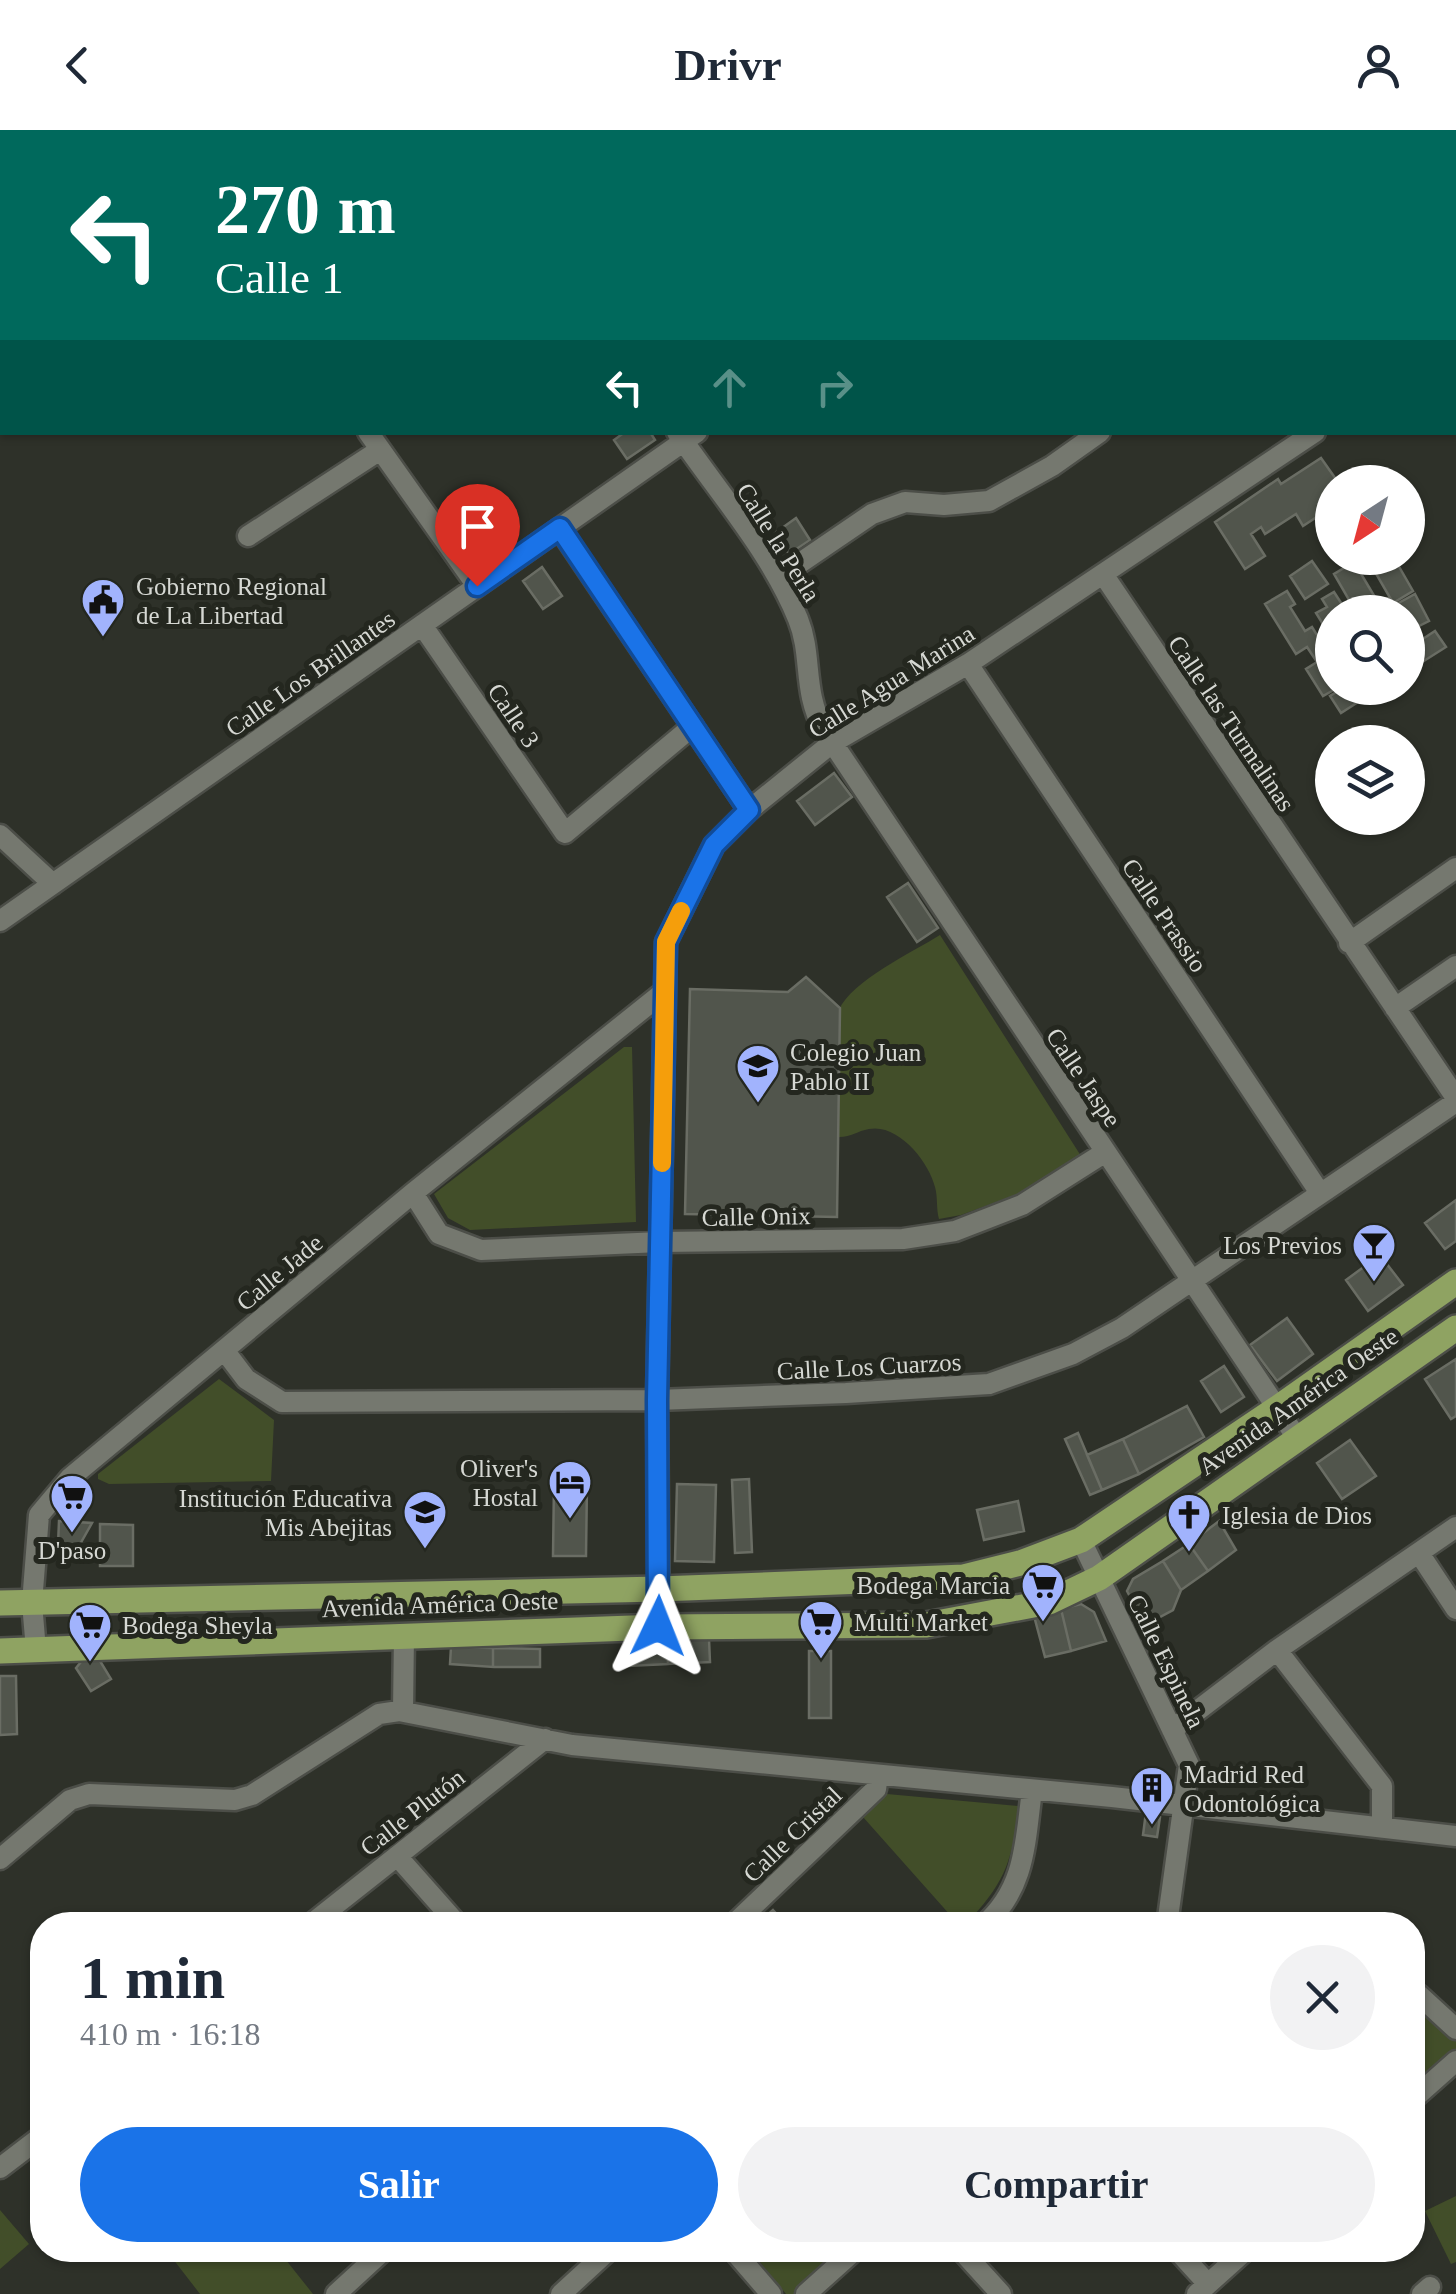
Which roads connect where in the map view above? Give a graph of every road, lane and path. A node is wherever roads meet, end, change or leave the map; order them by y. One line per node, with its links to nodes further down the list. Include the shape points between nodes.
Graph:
1 (1096, 435): 8 (street, via 988,501 906,502 872,514)
2 (1312, 435): 7 (street, Calle Agua Marina)
3 (686, 436): 5 (street, Calle Los Brillantes); 8 (street, Calle la Perla)
4 (374, 441): 6 (street); 9 (street)
5 (560, 528): 9 (street, Calle Los Brillantes); 12 (street)
6 (248, 536)
7 (1103, 574): 11 (street, Calle Agua Marina); 19 (street, Calle las Turmalinas)
8 (778, 578): 13 (street, Calle la Perla, via 800,623 812,708)
9 (477, 586): 10 (street, Calle Los Brillantes)
10 (422, 625): 12 (street, Calle 3, via 565,833); 17 (street, Calle Los Brillantes)
11 (968, 664): 13 (street, Calle Agua Marina); 26 (street, Calle Prassio)
12 (692, 726): 14 (street)
13 (832, 743): 14 (street, Calle Agua Marina); 24 (street, Calle Jaspe)
14 (749, 810): 21 (street, Calle Agua Marina, via 714,845 666,942)
15 (0, 835): 17 (street)
16 (1456, 868): 19 (street)
17 (53, 884): 18 (street, Calle Los Brillantes)
18 (0, 920)
19 (1349, 943): 22 (street, Calle las Turmalinas)
20 (1456, 966): 22 (street)
21 (665, 991): 25 (street, Calle Jade); 27 (street, Calle Agua Marina)
22 (1395, 1008): 23 (street, Calle las Turmalinas)
23 (1456, 1100): 26 (street, Calle Los Cuarzos)
24 (1104, 1152): 27 (street, Calle Onix, via 1022,1206 955,1231 903,1239); 28 (street, Calle Jaspe)
25 (413, 1193): 27 (street, Calle Onix, via 439,1234 481,1250); 31 (street, Calle Jade)
26 (1320, 1193): 28 (street, Calle Los Cuarzos)
27 (660, 1242): 32 (street, Calle Agua Marina)
28 (1190, 1282): 32 (street, Calle Los Cuarzos, via 1073,1354 989,1384); 33 (street, Calle Jaspe)
29 (1456, 1282): 33 (main road, Avenida América Oeste)
30 (1455, 1330): 34 (main road, Avenida América Oeste)
31 (224, 1350): 32 (street, Calle Los Cuarzos, via 246,1379 282,1402); 40 (street, Calle Jade, via 70,1478 39,1514)
32 (657, 1400): 39 (street, Calle Agua Marina)
33 (1276, 1409): 34 (street, Calle Jaspe); 36 (main road, Avenida América Oeste)
34 (1297, 1438): 38 (main road, Avenida América Oeste)
35 (1456, 1527): 37 (street)
36 (1081, 1540): 38 (street, Calle Espinela); 39 (main road, Avenida América Oeste, via 964,1577)
37 (1418, 1553): 42 (street); 46 (street)
38 (1099, 1578): 43 (main road, Avenida América Oeste, via 1049,1602 926,1625); 49 (street, Calle Espinela)
39 (660, 1589): 40 (main road, Avenida América Oeste); 43 (street, Calle Agua Marina)
40 (32, 1602): 41 (main road, Avenida América Oeste); 45 (street, Calle Jade)
41 (0, 1604)
42 (1456, 1609)
43 (658, 1626): 44 (main road, Avenida América Oeste)
44 (404, 1635): 45 (main road, Avenida América Oeste); 48 (street)
45 (36, 1650): 47 (main road, Avenida América Oeste)
46 (1277, 1650): 49 (street); 54 (street, via 1382,1786)
47 (0, 1651)
48 (403, 1711): 50 (street); 57 (street, via 379,1714 252,1795 211,1800 89,1794 70,1800)
49 (1172, 1730): 53 (street, Calle Espinela, via 1189,1765)
50 (544, 1739): 51 (street); 56 (street, Calle Plutón)
51 (878, 1775): 52 (street); 60 (street, Calle Cristal, via 876,1789)
52 (1032, 1790): 53 (street); 61 (street, via 1023,1862)
53 (1185, 1806): 54 (street); 62 (street, Calle Espinela)
54 (1382, 1828): 55 (street)
55 (1456, 1836)
56 (397, 1856): 58 (street, Calle Plutón); 59 (street)
57 (0, 1859)
58 (332, 1912)
59 (447, 1912)
60 (747, 1912)
61 (998, 1912)
62 (1170, 1912)
63 (1425, 2001): 64 (street)
64 (1456, 2029)
65 (1456, 2061): 66 (street)
66 (1425, 2088)
67 (30, 2145): 68 (street)
68 (0, 2168)
69 (371, 2262): 77 (street)
70 (596, 2262): 78 (street)
71 (743, 2262): 79 (street)
72 (842, 2262): 80 (street)
73 (972, 2262): 81 (street)
74 (1185, 2262): 76 (street)
75 (1232, 2262): 76 (street)
76 (1202, 2289)
77 (336, 2294)
78 (560, 2294)
79 (771, 2294)
80 (806, 2294)
81 (1000, 2294)

